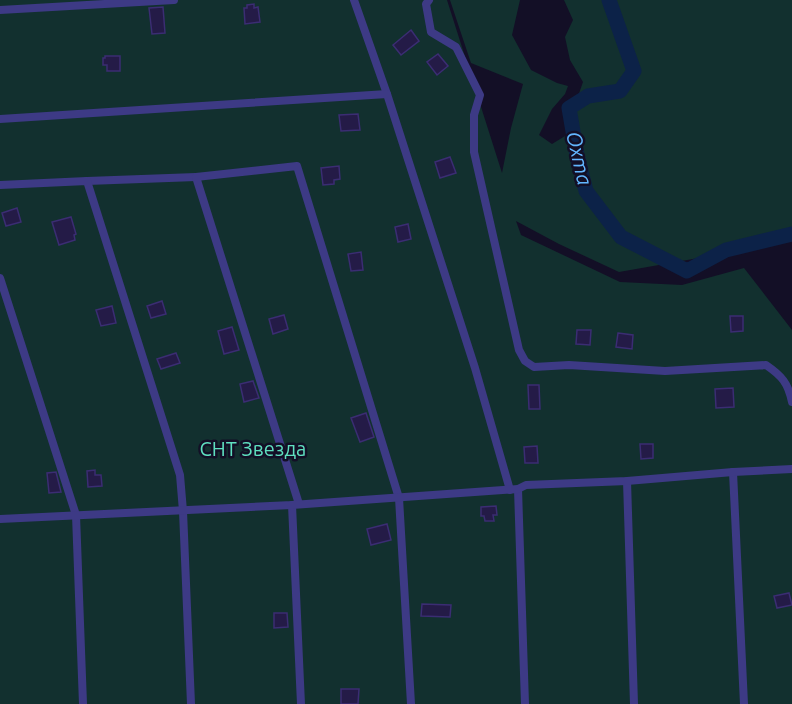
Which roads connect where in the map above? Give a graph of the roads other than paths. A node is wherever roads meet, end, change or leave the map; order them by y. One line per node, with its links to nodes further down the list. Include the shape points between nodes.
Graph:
1 (174, 0): 4 (street)
2 (354, 0): 5 (street)
3 (429, 0): 11 (street, via 426,4 431,32 456,47 480,95 474,115 474,153 519,350 525,361 534,367 569,365 665,371 766,365 779,373)
4 (0, 10)
5 (387, 94): 6 (street); 15 (street)
6 (0, 119)
7 (196, 177): 8 (street); 16 (street, via 297,166); 17 (street)
8 (87, 181): 9 (street); 18 (street, via 180,475)
9 (0, 184)
10 (0, 278): 19 (street)
11 (792, 402)
12 (792, 469): 13 (street)
13 (733, 472): 14 (street); 27 (street)
14 (627, 481): 15 (street, via 526,485); 26 (street)
15 (514, 489): 16 (street); 25 (street)
16 (399, 498): 17 (street); 24 (street)
17 (296, 505): 18 (street); 23 (street)
18 (183, 511): 19 (street); 22 (street)
19 (75, 515): 20 (street); 21 (street)
20 (0, 519)
21 (83, 704)
22 (191, 704)
23 (301, 704)
24 (411, 704)
25 (525, 704)
26 (634, 704)
27 (744, 704)

